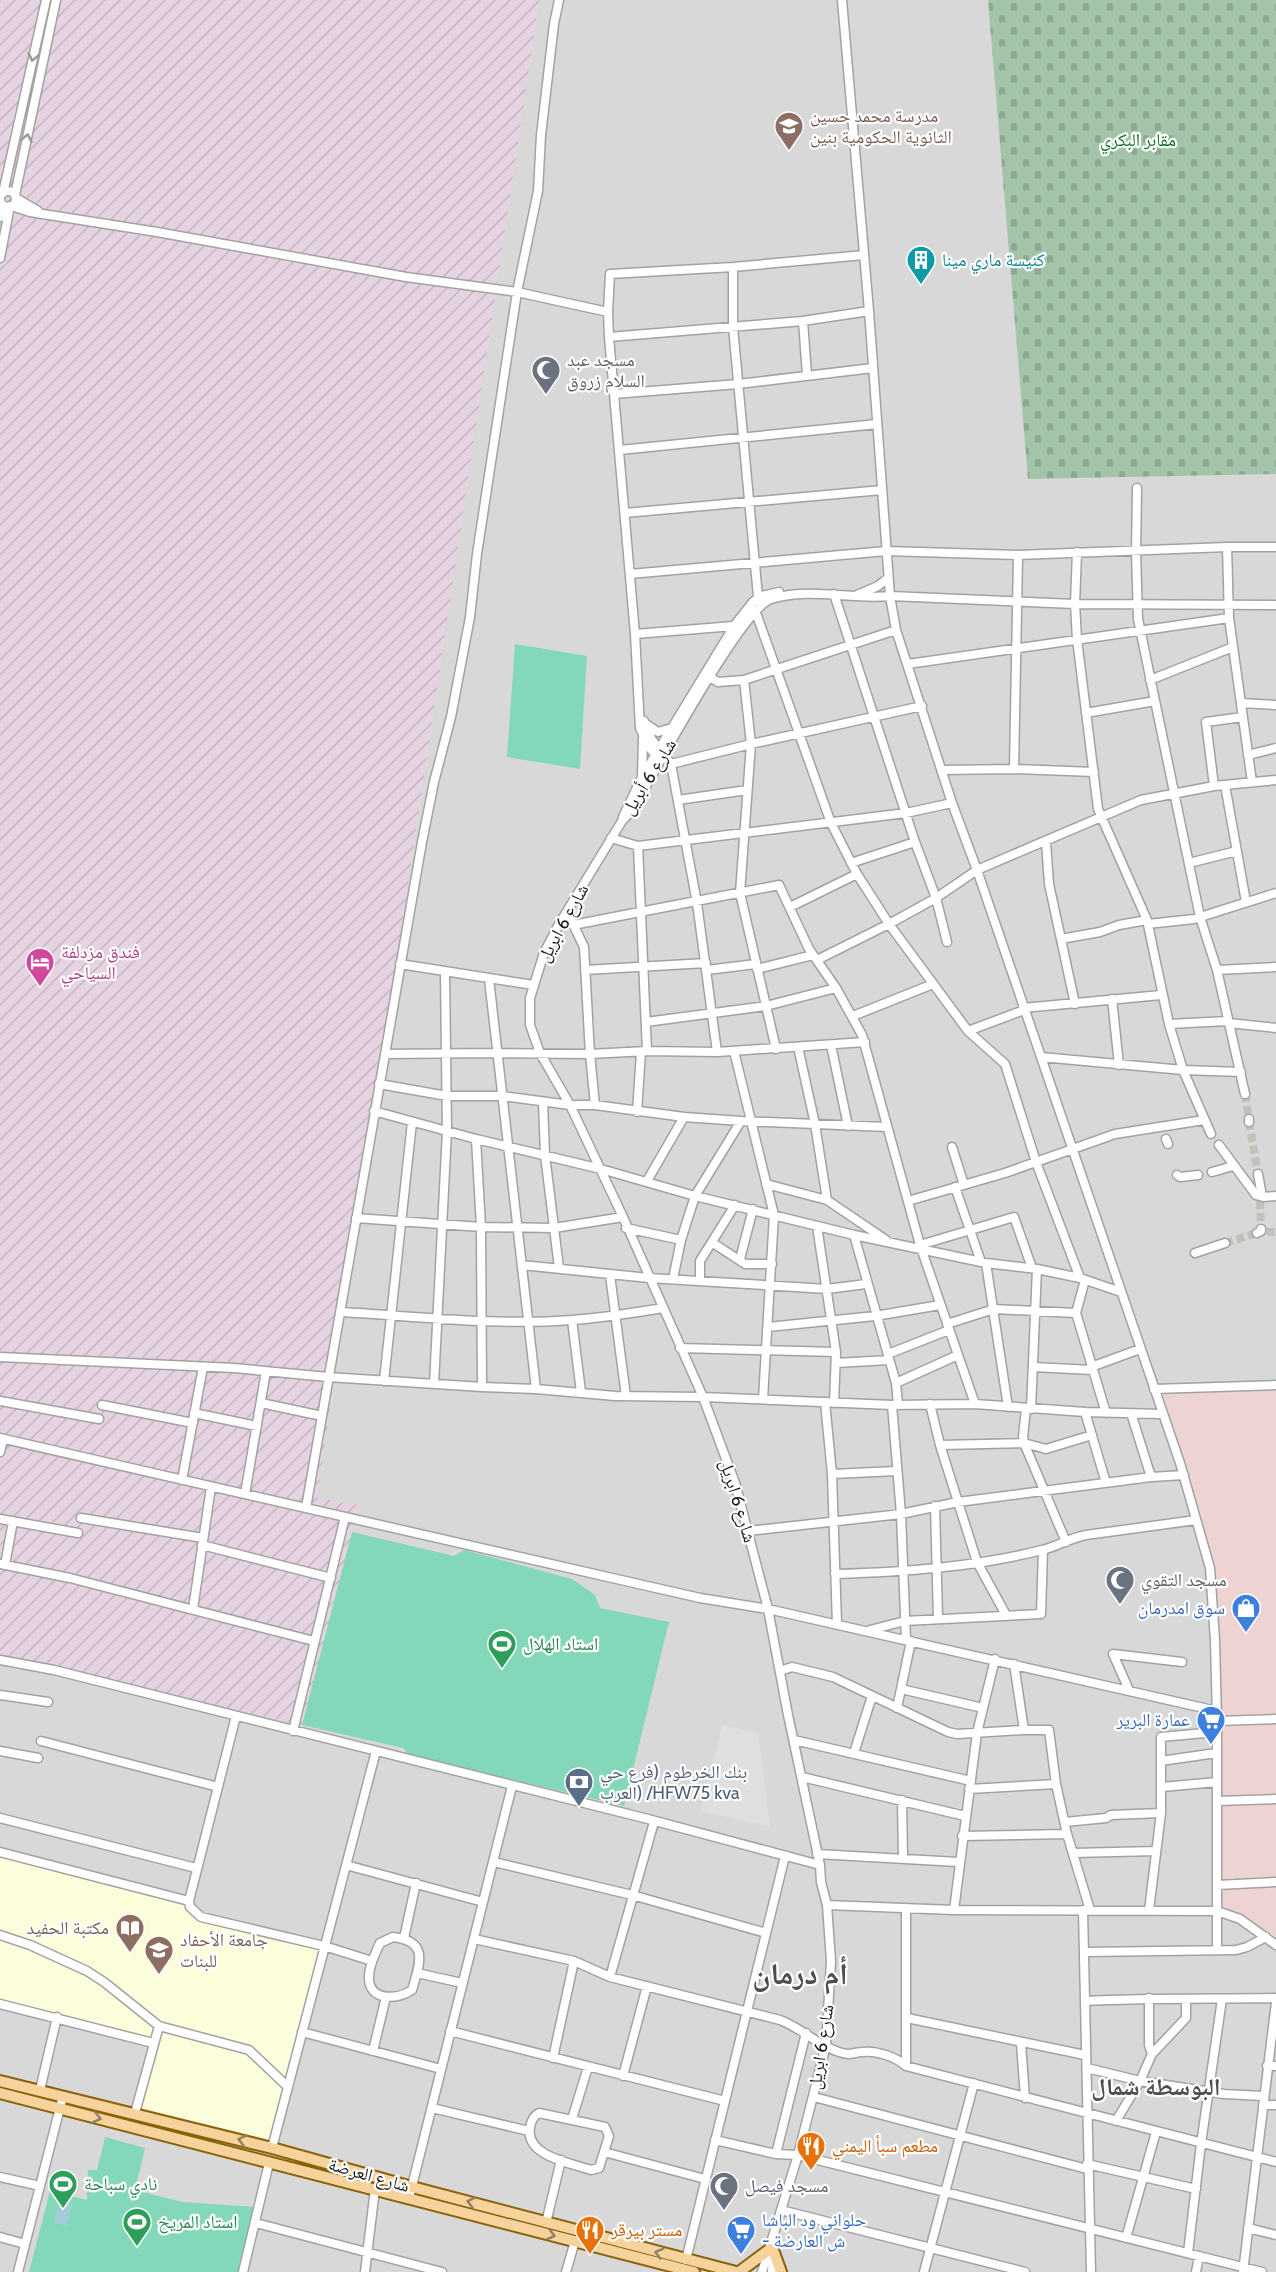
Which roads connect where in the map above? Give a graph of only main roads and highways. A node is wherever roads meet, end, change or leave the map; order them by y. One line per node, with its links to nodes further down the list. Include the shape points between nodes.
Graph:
1 (0, 2080): 3 (main road, شارع العرضة, one-way to 1, via 272,2148)
2 (0, 2093): 3 (main road, شارع العرضة, one-way to 3, via 375,2189)
3 (411, 2193): 4 (main road, شارع العرضة, one-way to 4, via 575,2241); 4 (main road, شارع العرضة, one-way to 3, via 546,2223)
4 (681, 2266): 5 (main road, شارع العرضة); 6 (main road, شارع العرضة)
5 (694, 2272)
6 (738, 2272): 7 (main road, via 773,2242)
7 (781, 2272)

